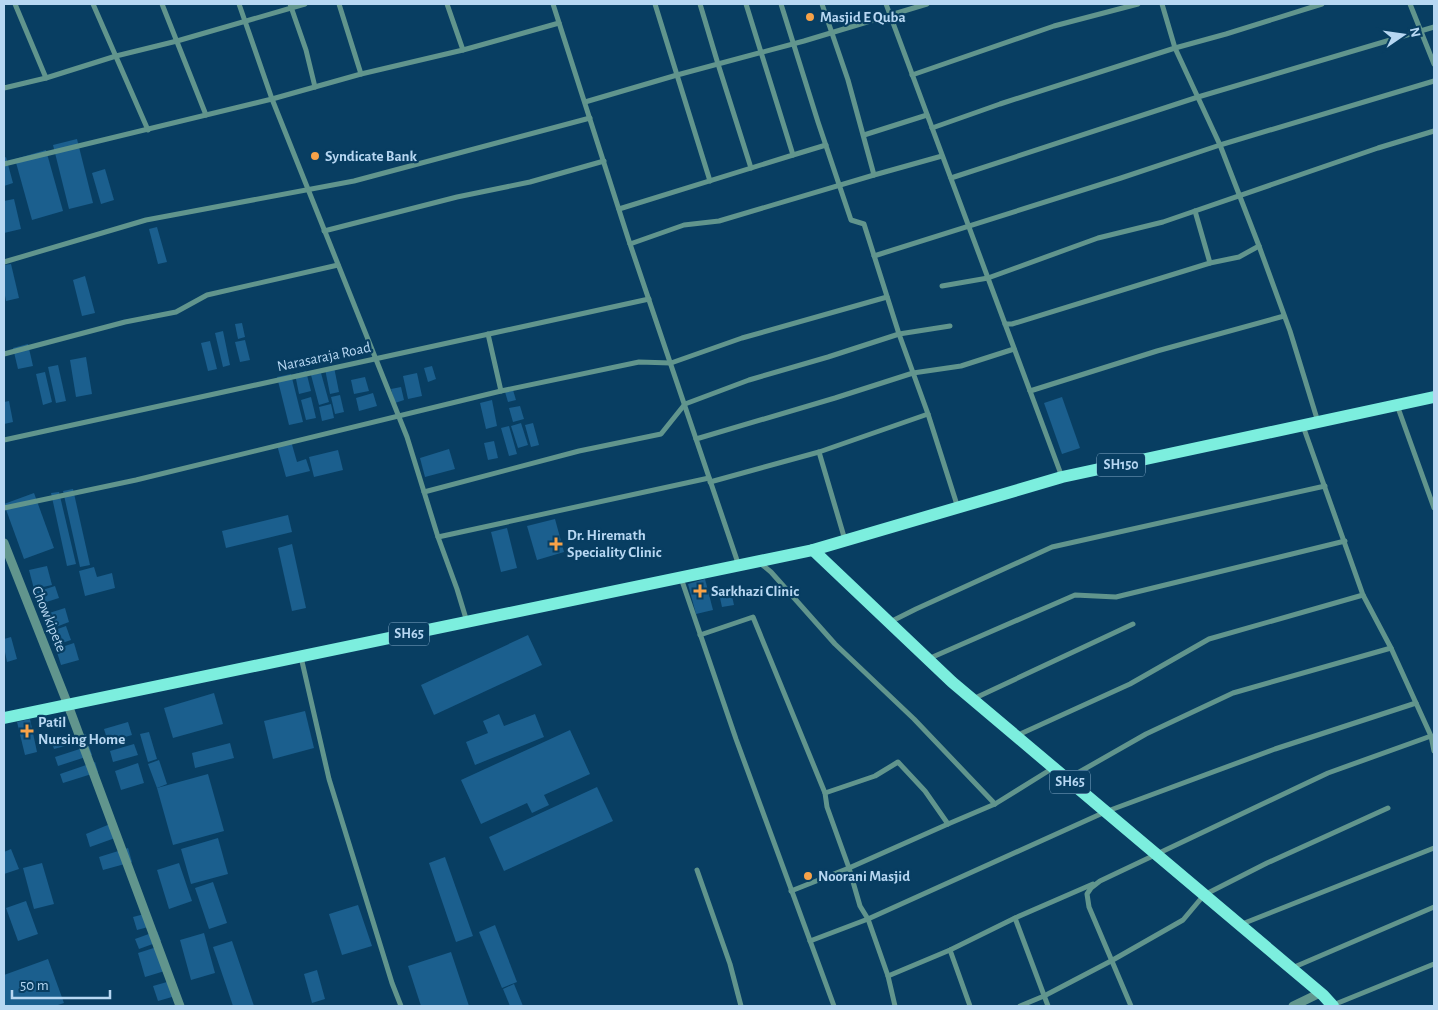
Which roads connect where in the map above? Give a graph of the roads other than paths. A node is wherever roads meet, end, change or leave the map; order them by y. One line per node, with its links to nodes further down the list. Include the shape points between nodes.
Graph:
1 (15, 4): 38 (street)
2 (92, 4): 32 (street)
3 (162, 4): 27 (street)
4 (239, 4): 22 (street)
5 (305, 4): 20 (street)
6 (339, 4): 35 (street)
7 (447, 4): 30 (street)
8 (553, 4): 23 (street)
9 (655, 4): 36 (street)
10 (700, 4): 33 (street)
11 (746, 4): 31 (street)
12 (781, 4): 28 (street)
13 (822, 4): 26 (street)
14 (886, 4): 21 (street)
15 (927, 4): 21 (street)
16 (1138, 4): 37 (street, via 1054,26)
17 (1162, 4): 29 (street)
18 (1322, 4): 29 (street)
19 (1410, 4): 25 (street)
20 (291, 6): 22 (street); 40 (street)
21 (890, 15): 26 (street); 37 (street)
22 (245, 22): 27 (street); 43 (street)
23 (559, 23): 30 (street); 44 (street)
24 (1434, 27): 25 (street)
25 (1421, 30): 34 (street); 42 (street)
26 (831, 32): 28 (street); 51 (street)
27 (177, 41): 32 (street); 46 (street)
28 (793, 44): 31 (street); 52 (street)
29 (1175, 48): 42 (street); 48 (street)
30 (463, 50): 35 (street)
31 (762, 52): 33 (street); 54 (street)
32 (116, 56): 38 (street); 49 (street)
33 (718, 64): 36 (street); 58 (street)
34 (1434, 64)
35 (362, 74): 40 (street)
36 (677, 75): 44 (street); 61 (street)
37 (912, 75): 45 (street)
38 (46, 78): 41 (street)
39 (1434, 81): 53 (street)
40 (315, 87): 43 (street)
41 (4, 88)
42 (1198, 97): 53 (street); 60 (street)
43 (272, 99): 46 (street); 63 (street)
44 (585, 102): 47 (street)
45 (927, 114): 48 (street); 51 (street)
46 (206, 115): 49 (street)
47 (590, 118): 56 (street); 63 (street, via 354,181)
48 (932, 128): 55 (street)
49 (148, 130): 57 (street)
50 (1434, 130): 64 (street)
51 (864, 135): 59 (street)
52 (826, 145): 54 (street); 62 (street)
53 (1220, 145): 64 (street); 67 (street)
54 (793, 155): 58 (street)
55 (942, 156): 59 (street); 60 (street)
56 (604, 162): 65 (street); 68 (street)
57 (4, 164)
58 (751, 168): 61 (street)
59 (874, 175): 62 (street)
60 (951, 178): 67 (street)
61 (710, 181): 65 (street)
62 (839, 185): 69 (street, via 719,221 684,225); 71 (street, via 851,220 864,224)
63 (308, 189): 68 (street); 72 (street, via 146,220)
64 (1239, 195): 66 (street); 70 (street)
65 (619, 209): 69 (street)
66 (1195, 211): 73 (street); 75 (street, via 1098,238)
67 (969, 227): 71 (street); 75 (street)
68 (324, 231): 74 (street)
69 (630, 244): 78 (street)
70 (1259, 246): 73 (street, via 1239,257); 79 (street)
71 (874, 256): 77 (street)
72 (4, 262)
73 (1210, 263): 80 (street)
74 (338, 265): 85 (street, via 206,295 176,312 124,322); 86 (street)
75 (988, 278): 76 (street); 80 (street)
76 (942, 286)
77 (887, 297): 83 (street); 87 (street, via 742,338)
78 (649, 299): 82 (street, Narasaraja Road); 87 (street)
79 (1284, 316): 90 (street); 96 (street)
80 (1005, 324): 84 (street)
81 (950, 326): 83 (street)
82 (488, 334): 86 (street, Narasaraja Road); 89 (street)
83 (899, 334): 88 (street); 92 (street, via 749,380)
84 (1014, 349): 88 (street, via 961,366); 90 (street)
85 (4, 354)
86 (376, 358): 95 (street); 99 (street, Narasaraja Road)
87 (671, 362): 89 (street, via 639,362); 92 (street)
88 (913, 372): 94 (street); 98 (street)
89 (501, 391): 95 (street)
90 (1030, 391): 101 (street)
91 (1434, 397): 93 (main road, SH150)
92 (685, 404): 98 (street); 104 (street, via 660,434 579,451)
93 (1397, 405): 96 (main road, SH150); 107 (street)
94 (928, 414): 100 (street); 106 (street)
95 (399, 416): 104 (street); 105 (street, via 136,480)
96 (1319, 422): 97 (main road, SH150)
97 (1303, 426): 101 (main road, SH150); 103 (street)
98 (696, 439): 102 (street)
99 (4, 440)
100 (818, 452): 102 (street); 109 (street)
101 (1062, 477): 106 (main road, SH150)
102 (710, 480): 108 (street); 114 (street)
103 (1325, 486): 110 (street); 118 (street, via 1052,548)
104 (424, 492): 108 (street)
105 (4, 508)
106 (958, 508): 109 (main road, SH150)
107 (1434, 508)
108 (438, 537): 117 (street)
109 (845, 541): 112 (main road, SH150)
110 (1345, 541): 116 (street); 123 (street, via 1116,598 1074,596)
111 (4, 543): 126 (street, Chowkipete)
112 (813, 550): 113 (main road, SH65); 118 (main road, SH65)
113 (758, 562): 114 (main road, SH65); 134 (street)
114 (739, 566): 115 (main road, SH65)
115 (681, 578): 117 (main road, SH65); 120 (street)
116 (1363, 595): 121 (street); 128 (street, via 1208,639 1130,684)
117 (468, 622): 122 (main road, SH65)
118 (889, 622): 123 (main road, SH65)
119 (1133, 624): 124 (street)
120 (700, 635): 133 (street, via 753,617); 143 (street)
121 (1391, 648): 125 (street); 132 (street, via 1232,693 1146,734)
122 (301, 657): 126 (main road, SH65); 158 (street, via 329,779)
123 (928, 659): 124 (main road, SH65)
124 (973, 700): 128 (main road, SH65)
125 (1416, 703): 129 (street); 136 (street, via 1275,749)
126 (68, 705): 127 (main road, SH65); 157 (street, Chowkipete)
127 (4, 718)
128 (1016, 736): 131 (main road, SH65)
129 (1431, 736): 130 (street); 139 (street, via 1328,773)
130 (1434, 751)
131 (1054, 768): 132 (main road, SH65); 134 (street)
132 (1066, 779): 136 (main road, SH65)
133 (825, 793): 137 (street, via 875,776 898,762 925,791); 140 (street)
134 (995, 804): 137 (street)
135 (1388, 808): 144 (street)
136 (1105, 812): 139 (main road, SH65); 147 (street)
137 (948, 824): 140 (street)
138 (1434, 848): 148 (street)
139 (1156, 854): 142 (street); 144 (main road, SH65)
140 (849, 868): 143 (street); 147 (street, via 860,906)
141 (697, 870): 159 (street)
142 (1100, 881): 146 (street); 151 (street, via 1087,894)
143 (791, 891): 149 (street)
144 (1204, 895): 148 (main road, SH65); 151 (street, via 1183,920)
145 (1434, 907): 153 (street)
146 (1014, 918): 150 (street); 156 (street)
147 (868, 919): 149 (street); 154 (street)
148 (1239, 925): 153 (main road, SH65)
149 (810, 941): 160 (street)
150 (950, 950): 154 (street); 162 (street)
151 (1111, 960): 156 (street); 165 (street)
152 (1434, 964): 168 (street)
153 (1291, 969): 155 (main road, SH65)
154 (888, 976): 161 (street)
155 (1321, 994): 166 (street); 167 (street); 168 (main road, SH65)
156 (1044, 996): 163 (street); 164 (street)
157 (180, 1006)
158 (401, 1006)
159 (741, 1006)
160 (834, 1006)
161 (895, 1006)
162 (970, 1006)
163 (1020, 1006)
164 (1048, 1006)
165 (1131, 1006)
166 (1293, 1006)
167 (1301, 1006)
168 (1332, 1006)

